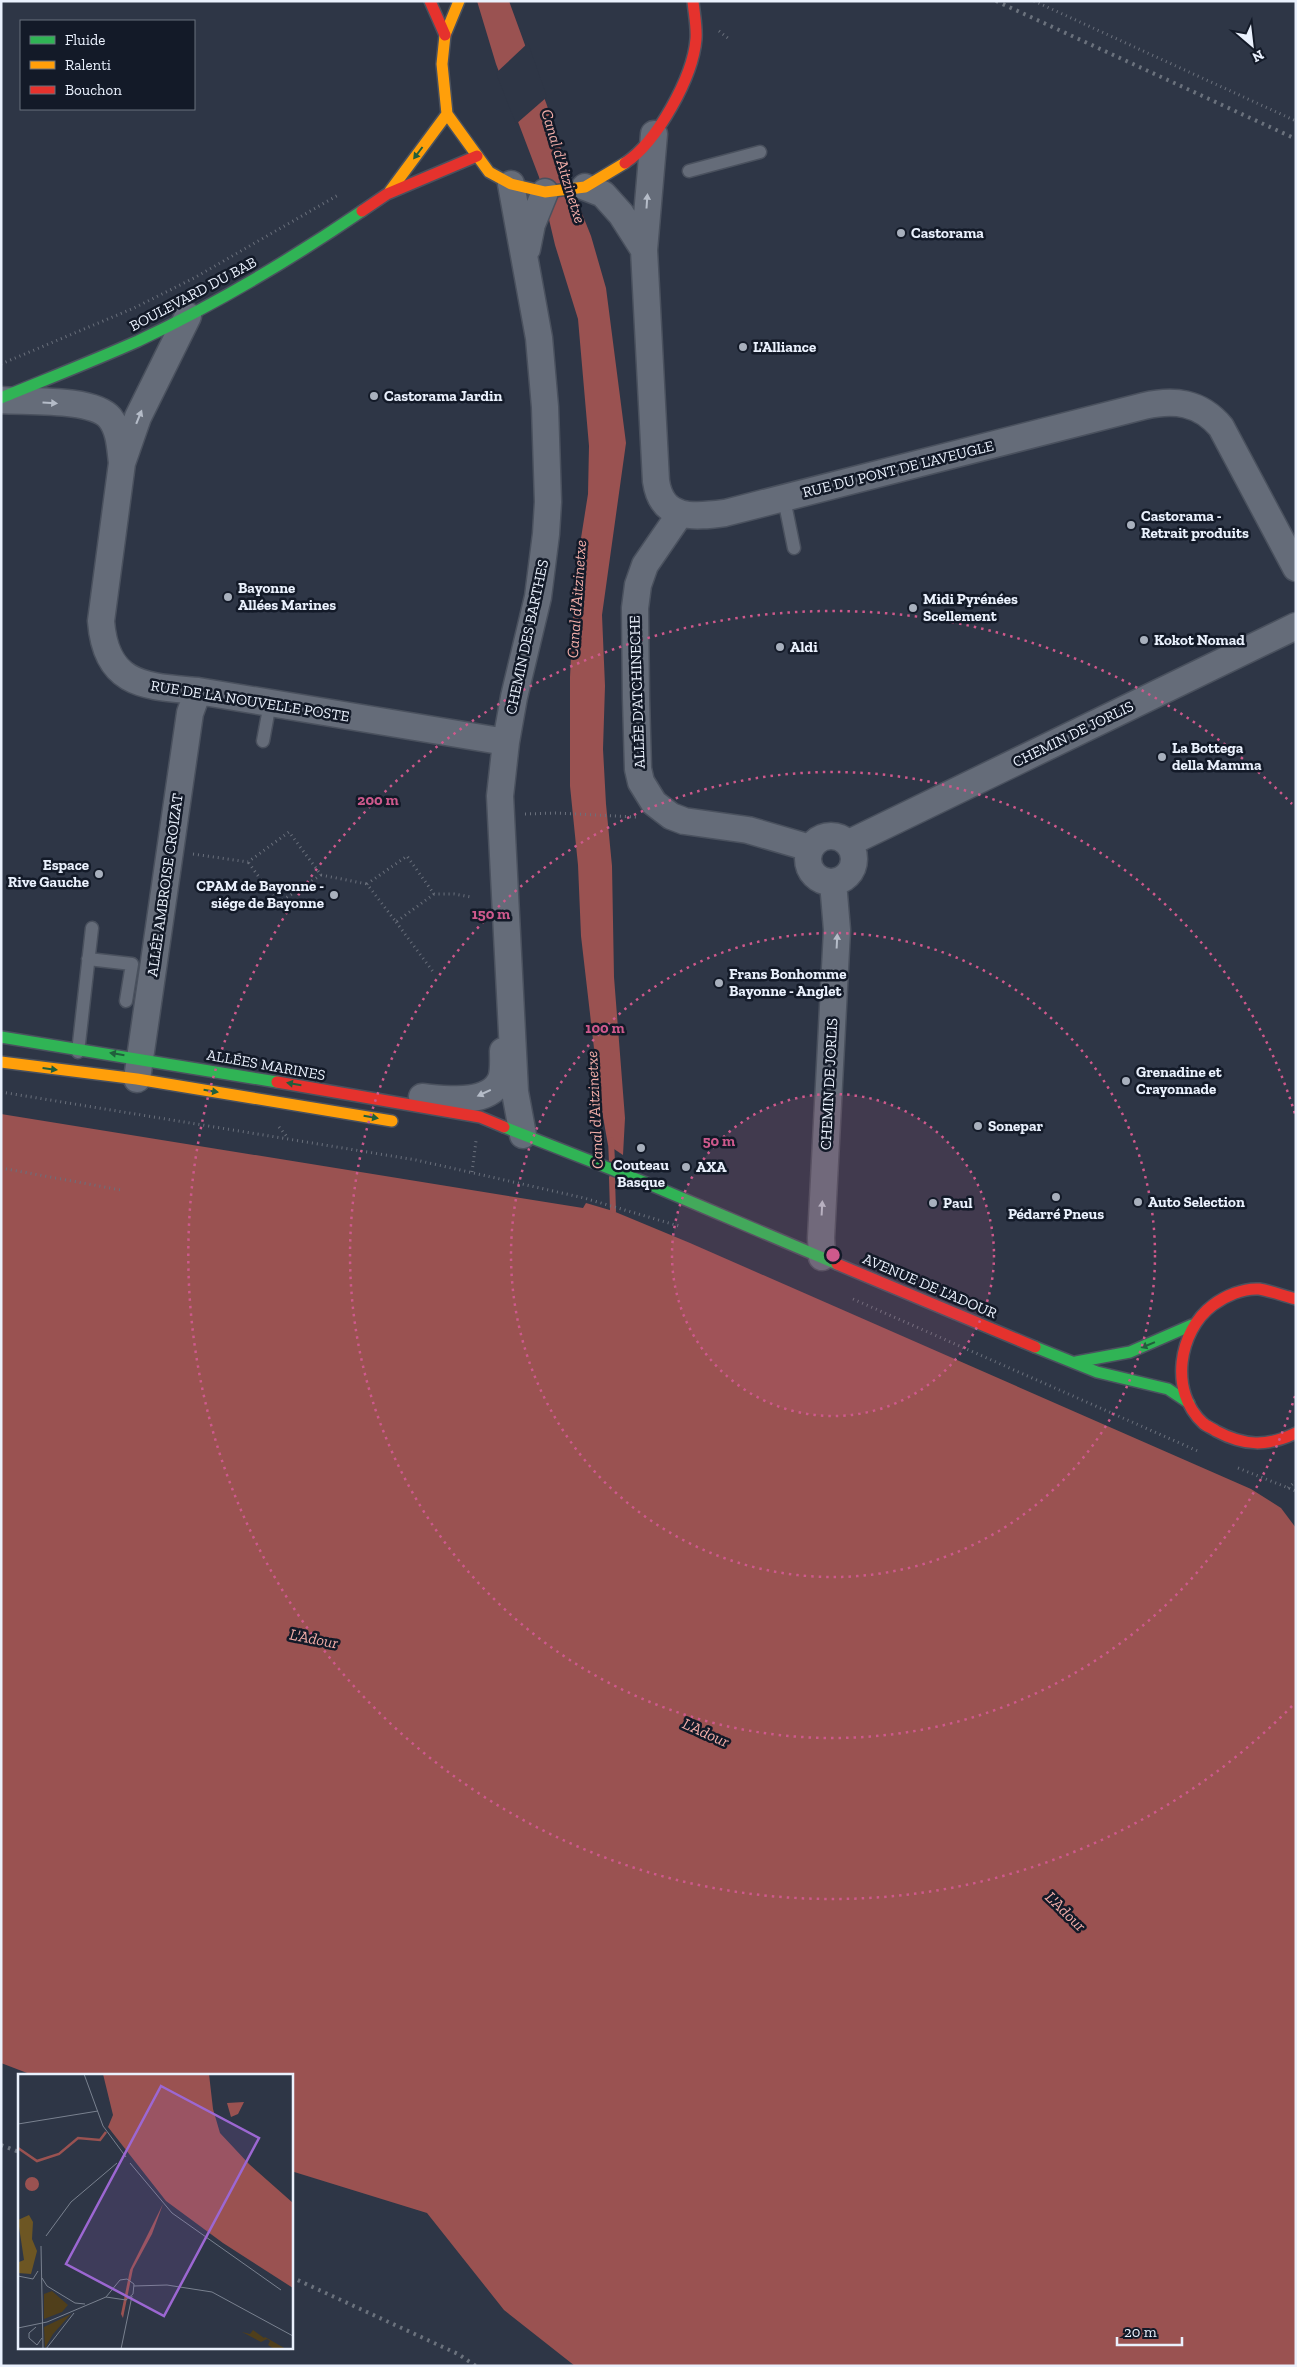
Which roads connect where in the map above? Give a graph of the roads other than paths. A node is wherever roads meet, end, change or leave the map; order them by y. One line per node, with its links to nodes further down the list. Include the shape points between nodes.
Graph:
1 (430, 1): 4 (main road)
2 (459, 1): 4 (main road)
3 (693, 1): 6 (main road, via 696,39 688,74)
4 (445, 35): 5 (main road, via 442,64)
5 (447, 114): 8 (main road); 13 (main road, BOULEVARD DU BAB, one-way to 13)
6 (654, 134): 11 (main road, via 628,162); 14 (street, one-way to 6)
7 (760, 152): 9 (lane)
8 (477, 156): 10 (main road, via 489,172); 13 (main road, BOULEVARD DU BAB)
9 (689, 170)
10 (512, 184): 12 (main road); 15 (street, CHEMIN DES BARTHES)
11 (585, 187): 12 (main road); 14 (street, via 603,194)
12 (545, 192): 15 (street, CHEMIN DES BARTHES, via 532,224)
13 (387, 194): 16 (main road, BOULEVARD DU BAB, via 296,256)
14 (644, 250): 20 (street, via 656,481 658,493 665,503)
15 (524, 262): 27 (street, CHEMIN DES BARTHES, via 539,338 548,502 538,597)
16 (188, 316): 17 (main road, BOULEVARD DU BAB); 18 (street, RUE DE LA NOUVELLE POSTE, one-way to 16, via 138,416)
17 (1, 399): 18 (street, RUE DE LA NOUVELLE POSTE, one-way to 18, via 97,408 110,418 118,433)
18 (122, 463): 24 (street, RUE DE LA NOUVELLE POSTE, via 102,599 102,639 108,654 130,679 146,686)
19 (784, 499): 20 (street, RUE DU PONT DE L'AVEUGLE, via 725,513); 21 (lane); 22 (street, RUE DU PONT DE L'AVEUGLE, via 1144,406 1178,402 1204,412 1221,428)
20 (680, 514): 29 (street, ALLÉE D'ATCHINECHE, via 645,565 638,585 635,608 638,769 641,782 654,803 671,816 684,821 748,830)
21 (794, 548)
22 (1292, 551)
23 (1296, 626): 28 (street, CHEMIN DE JORLIS)
24 (198, 691): 25 (street, RUE DE LA NOUVELLE POSTE); 38 (street, ALLÉE AMBROISE CROIZAT, via 190,713)
25 (270, 703): 26 (lane); 27 (street, RUE DE LA NOUVELLE POSTE)
26 (263, 741)
27 (506, 742): 33 (street, CHEMIN DES BARTHES, via 500,815)
28 (849, 843): 29 (street, via 842,837 824,836); 30 (street, via 855,862 851,872)
29 (810, 848): 30 (street, via 808,864 812,872 825,881)
30 (833, 882): 45 (street, CHEMIN DE JORLIS, one-way to 30, via 837,930)
31 (92, 928): 32 (lane)
32 (88, 959): 34 (lane, via 132,964); 36 (lane)
33 (509, 984): 40 (street, CHEMIN DES BARTHES, one-way to 40, via 501,1079 491,1091 466,1100); 43 (street, CHEMIN DES BARTHES, via 516,1107)
34 (126, 1001)
35 (1, 1036): 36 (main road, ALLÉES MARINES)
36 (78, 1048): 38 (main road, ALLÉES MARINES, one-way to 36); 39 (lane)
37 (1, 1062): 39 (main road, ALLÉES MARINES, one-way to 39)
38 (138, 1069): 39 (main road, ALLÉES MARINES); 40 (main road, ALLÉES MARINES, one-way to 38); 41 (main road, ALLÉES MARINES, one-way to 41)
39 (76, 1072)
40 (342, 1093): 43 (main road, ALLÉES MARINES, via 480,1117)
41 (404, 1123)
42 (495, 1135): 43 (main road, ALLÉES MARINES)
43 (523, 1136): 44 (main road, ALLÉES MARINES)
44 (610, 1168): 45 (main road, AVENUE DE L'ADOUR)
45 (822, 1257): 48 (main road, AVENUE DE L'ADOUR)
46 (1296, 1299): 47 (main road, via 1287,1290 1235,1293 1205,1309)
47 (1192, 1325): 48 (main road, one-way to 48, via 1130,1352); 49 (main road, via 1183,1343 1180,1364 1182,1384)
48 (1072, 1363): 49 (main road, AVENUE DE L'ADOUR, via 1168,1389)
49 (1189, 1403): 51 (main road, via 1200,1419 1228,1438 1256,1444)
50 (1296, 1433): 51 (main road)
51 (1271, 1442): 52 (main road)
52 (1288, 1453)

